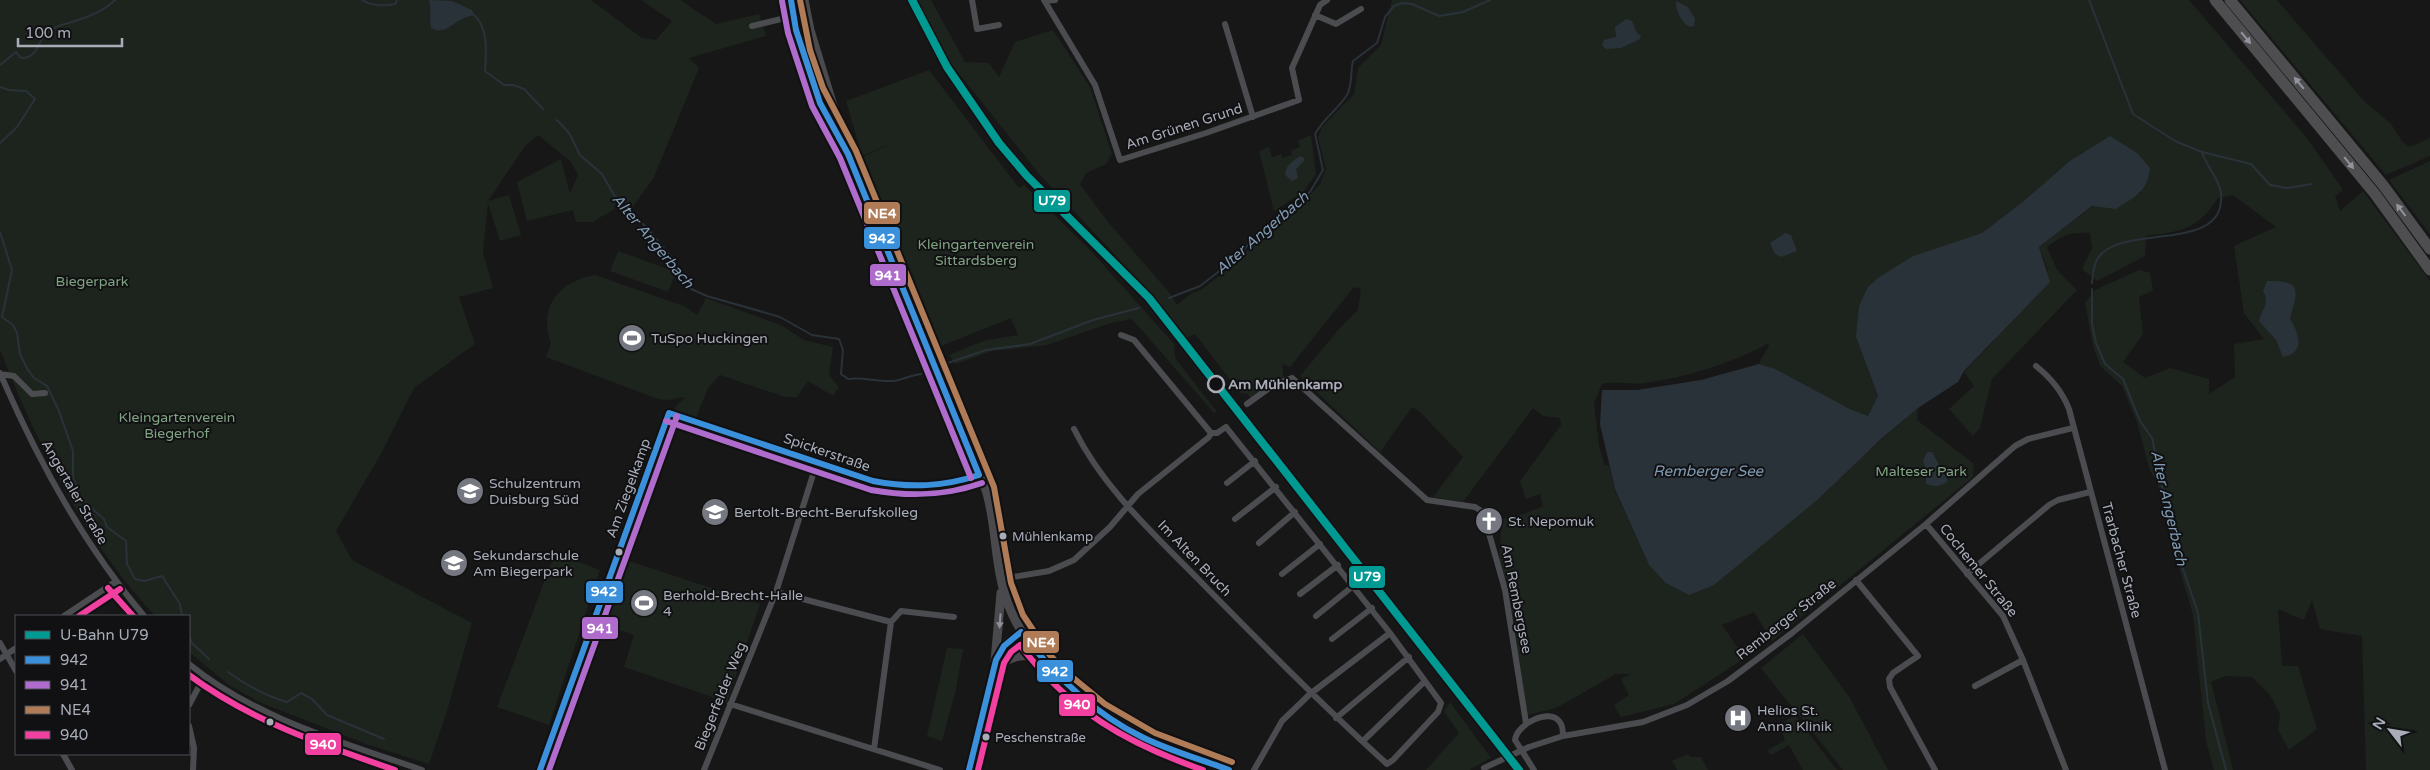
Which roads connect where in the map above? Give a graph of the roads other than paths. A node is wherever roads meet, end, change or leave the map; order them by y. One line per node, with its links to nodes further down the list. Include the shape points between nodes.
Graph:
1 (783, 0): 13 (main road)
2 (791, 0): 13 (main road)
3 (804, 0): 11 (main road)
4 (972, 0): 15 (street, via 977,29)
5 (1044, 0): 6 (street); 17 (street, Am Grünen Grund, via 1095,85 1120,160)
6 (1055, 0)
7 (1327, 0): 12 (street, Am Grünen Grund)
8 (2215, 0): 20 (highway, one-way to 20, via 2374,194)
9 (2230, 0): 19 (highway, one-way to 9, via 2382,185)
10 (1361, 9): 12 (street, via 1336,24)
11 (806, 13): 13 (street); 18 (main road)
12 (1315, 15): 17 (street, Am Grünen Grund, via 1292,68 1299,100)
13 (792, 16): 16 (street); 18 (main road, via 820,103)
14 (1224, 24): 17 (street, Am Grünen Grund)
15 (998, 25)
16 (752, 26)
17 (1252, 117)
18 (848, 154): 32 (main road)
19 (2430, 249)
20 (2430, 270)
21 (1121, 335): 29 (street, via 1134,340)
22 (2036, 366): 27 (street, Trarbacher Straße, via 2061,391)
23 (0, 374): 24 (street, via 14,376 32,394); 47 (street, Angertaler Straße, via 29,437 75,520)
24 (45, 393)
25 (1247, 404): 78 (street, Am Rembergsee, via 1272,386 1292,378 1427,500 1475,507 1483,512 1505,590)
26 (669, 413): 31 (street, Spickerstraße); 88 (street, Am Ziegelkamp)
27 (2074, 428): 35 (street, Trarbacher Straße); 39 (street, Remberger Straße, via 2028,439 2015,446)
28 (1074, 429): 36 (street, Im Alten Bruch, via 1080,443)
29 (1211, 433): 30 (street, via 1226,427); 36 (street, via 1138,494)
30 (1255, 461): 33 (street); 34 (street)
31 (817, 462): 32 (street, Spickerstraße, via 873,481 915,487 952,483); 49 (street, Biegerfelder Weg)
32 (979, 475): 46 (main road, via 992,512)
33 (1227, 483)
34 (1276, 487): 37 (street); 38 (street)
35 (2090, 492): 44 (street, via 2049,505); 97 (street, Trarbacher Straße)
36 (1128, 507): 46 (street, via 1088,548 1066,565); 74 (street, Im Alten Bruch)
37 (1295, 512): 40 (street); 41 (street)
38 (1235, 519)
39 (1926, 524): 44 (street, Cochemer Straße); 45 (street, Remberger Straße)
40 (1259, 543)
41 (1320, 544): 42 (street); 43 (street)
42 (1338, 565): 48 (street); 50 (street)
43 (1282, 574)
44 (1967, 574): 66 (street, Cochemer Straße, via 2003,616)
45 (1856, 580): 80 (street, Remberger Straße, via 1728,681 1688,705 1643,722); 95 (street, via 1918,656 1893,673 1889,679 1890,687)
46 (1001, 581): 57 (main road); 65 (main road, one-way to 65)
47 (115, 582): 52 (street); 53 (street, Angertaler Straße)
48 (1353, 586): 51 (street); 54 (street)
49 (776, 592): 56 (street); 76 (street, Biegerfelder Weg)
50 (1300, 594)
51 (1372, 608): 58 (street); 59 (street)
52 (66, 615)
53 (143, 615)
54 (1316, 616)
55 (954, 617): 56 (street, via 901,611)
56 (891, 622): 82 (street)
57 (1021, 632): 65 (main road, via 1008,642); 67 (main road)
58 (1390, 633): 63 (street); 74 (street)
59 (1332, 639)
60 (0, 644): 62 (street)
61 (15, 649): 62 (street)
62 (7, 654): 64 (street); 69 (street)
63 (1409, 657): 71 (street); 77 (street)
64 (0, 659)
65 (996, 660): 72 (main road)
66 (2023, 660): 73 (street); 96 (street, Cochemer Straße)
67 (1044, 662): 72 (main road, via 1028,654 1009,659 1002,663); 92 (main road, via 1102,712 1127,728 1159,744)
68 (190, 665): 70 (street)
69 (15, 669)
70 (204, 677): 75 (street); 87 (street, via 270,713)
71 (1425, 681): 81 (street); 81 (street, Im Alten Bruch, via 1441,703 1438,712 1393,760 1387,764)
72 (991, 685): 91 (main road)
73 (1974, 686)
74 (1310, 694): 77 (street, Im Alten Bruch); 93 (street, via 1282,721)
75 (190, 703)
76 (730, 704): 82 (street); 89 (street, Biegerfelder Weg)
77 (1336, 718): 81 (street, Im Alten Bruch)
78 (1526, 723): 80 (street, via 1555,717 1561,724); 94 (street, via 1520,728 1516,740)
79 (190, 730): 86 (street, via 194,748)
80 (1563, 736): 84 (street, Remberger Straße, bridge, via 1529,747)
81 (1362, 741)
82 (874, 749): 90 (street)
83 (64, 755): 85 (street)
84 (1483, 769)
85 (72, 770)
86 (193, 770)
87 (422, 770)
88 (540, 770)
89 (704, 770)
90 (940, 770)
91 (969, 770)
92 (1229, 770)
93 (1254, 770)
94 (1534, 770)
95 (1935, 770)
96 (2066, 770)
97 (2165, 770)

